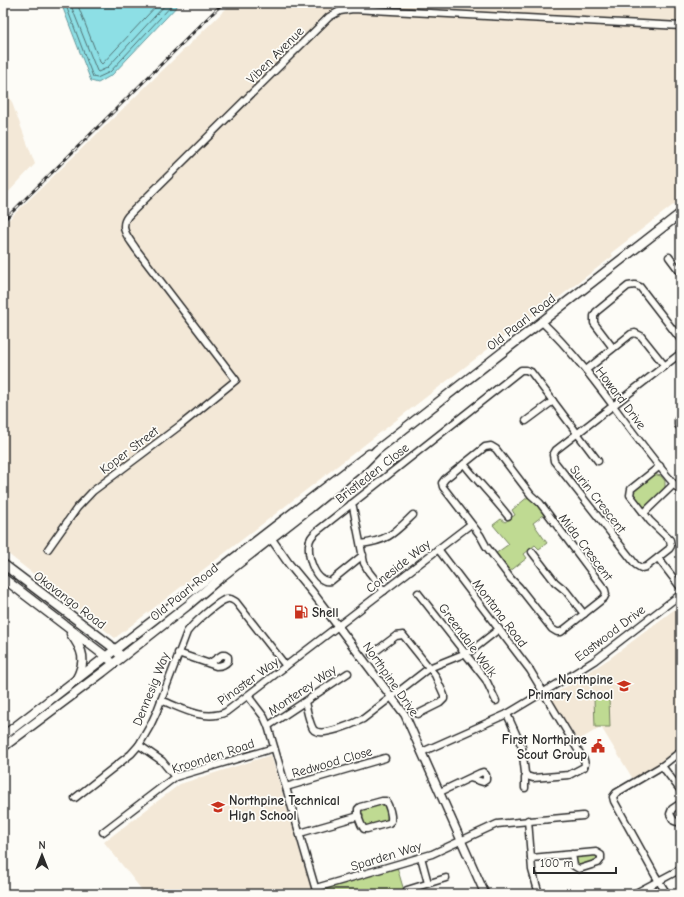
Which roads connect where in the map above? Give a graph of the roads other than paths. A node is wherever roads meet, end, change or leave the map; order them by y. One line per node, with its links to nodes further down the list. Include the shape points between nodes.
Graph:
1 (681, 26): 11 (street, Viben Avenue, via 353,9 340,11 329,17 128,216 124,224 125,231 136,249)
2 (681, 213): 5 (main road, Old Paarl Road)
3 (669, 257): 4 (street)
4 (681, 274)
5 (541, 321): 10 (street, Howard Drive); 28 (main road, Old Paarl Road, via 377,450 333,490)
6 (681, 340): 7 (street, via 640,287 633,285 628,286 594,316 594,323)
7 (614, 348): 9 (street, via 630,334 638,334); 10 (street)
8 (681, 353): 9 (street, Surin Crescent)
9 (665, 366): 13 (street, Surin Crescent)
10 (586, 370): 13 (street, Howard Drive)
11 (236, 380): 30 (street, Koper Street, via 93,491 76,508)
12 (553, 401): 15 (street); 17 (street); 23 (street, Bristleden Close, via 531,372 519,371)
13 (613, 406): 17 (street, Surin Crescent); 20 (street, Howard Drive)
14 (681, 415): 16 (street, via 678,420)
15 (526, 421)
16 (681, 428)
17 (578, 433): 18 (street); 34 (street, Surin Crescent, via 554,452 554,461 637,567 646,568)
18 (598, 461)
19 (464, 464): 26 (street); 27 (street, Mida Crescent, via 444,479 442,485); 41 (street, Mida Crescent, via 486,447 493,447 530,495 540,503 605,590 604,598)
20 (660, 466): 21 (street, Howard Drive); 24 (street, via 630,491 630,497)
21 (674, 484): 22 (street, Howard Drive); 24 (street)
22 (681, 492)
23 (351, 504): 29 (street, via 354,507); 33 (street, Bristleden Close, via 310,538 309,557 313,569 326,582 331,581)
24 (644, 513): 34 (street, via 671,542 669,550)
25 (413, 515): 29 (street, via 386,538)
26 (508, 516)
27 (471, 524): 31 (street, Coneside Way); 41 (street, Mida Crescent, via 511,579 554,630 563,631)
28 (269, 536): 42 (street, Northpine Drive); 45 (main road, Old Paarl Road); 50 (main road, Old Paarl Road)
29 (361, 544): 33 (street)
30 (48, 549)
31 (438, 550): 38 (street, Coneside Way); 44 (street, Montana Road)
32 (532, 552): 41 (street)
33 (363, 556): 38 (street, via 368,572)
34 (658, 558): 37 (street)
35 (3, 564): 45 (main road, Okavango Road)
36 (3, 578): 43 (main road, Okavango Road)
37 (681, 588)
38 (384, 591): 42 (street, Coneside Way)
39 (418, 593): 47 (street, Greendale Walk)
40 (681, 594): 57 (street, Eastwood Drive, via 594,661)
41 (584, 614)
42 (338, 626): 53 (street, Pinaster Way); 59 (street, Northpine Drive)
43 (65, 627): 49 (main road, Okavango Road); 56 (main road, via 78,645 82,656 82,668)
44 (499, 629): 47 (street, via 471,651); 57 (street, Montana Road)
45 (115, 650): 49 (main road, Old Paarl Road); 50 (main road, Okavango Road)
46 (178, 653): 52 (street); 53 (street, Dennesig Way, via 186,632 193,624 224,600 230,599 236,602); 60 (street, Dennesig Way)
47 (464, 653): 54 (street); 61 (street, Greendale Walk, via 486,680)
48 (372, 654): 54 (street, via 401,635)
49 (106, 657): 51 (main road, Okavango Road); 56 (main road, Old Paarl Road)
50 (122, 658): 51 (main road, Old Paarl Road)
51 (114, 664): 68 (main road, Old Paarl Road)
52 (210, 664)
53 (286, 666): 58 (street, Pinaster Way)
54 (429, 668): 59 (street); 63 (street, via 435,675 444,699)
55 (348, 673): 62 (street, Monterey Way)
56 (75, 682): 66 (main road, Old Paarl Road)
57 (543, 692): 64 (street, Eastwood Drive); 74 (street, Montana Road, via 585,764 583,769 569,775 533,778)
58 (248, 696): 60 (street, Pinaster Way, via 226,712 212,716); 65 (street)
59 (392, 697): 62 (street, via 359,721 321,734 313,729); 71 (street, Northpine Drive, via 405,715)
60 (161, 700): 67 (street, Dennesig Way)
61 (496, 701)
62 (305, 702): 65 (street, Monterey Way)
63 (418, 714)
64 (507, 714): 71 (street, Eastwood Drive); 74 (street, via 522,747)
65 (268, 726): 69 (street)
66 (3, 736)
67 (139, 745): 75 (street, via 162,761); 81 (street, Dennesig Way)
68 (3, 747)
69 (274, 748): 75 (street, Kroonden Road); 77 (street)
70 (681, 751): 73 (street)
71 (422, 752): 80 (street, Northpine Drive)
72 (385, 758): 77 (street, Redwood Close)
73 (662, 766): 79 (street); 95 (street, via 613,797)
74 (527, 776): 78 (street)
75 (175, 777): 87 (street, Kroonden Road)
76 (470, 778): 80 (street)
77 (286, 787): 88 (street)
78 (525, 788)
79 (681, 791)
80 (440, 792): 89 (street, Northpine Drive)
81 (75, 798)
82 (681, 803): 86 (street, via 672,809 670,814 674,821)
83 (359, 816): 83 (street, via 365,829 389,823 392,819 388,804 384,801 359,808); 88 (street)
84 (583, 816): 85 (street, Sparden Way)
85 (528, 820): 89 (street, Sparden Way, via 497,824); 92 (street)
86 (681, 820)
87 (103, 832)
88 (300, 833): 98 (street)
89 (462, 840): 91 (street, Sparden Way); 99 (street, Northpine Drive)
90 (572, 854): 90 (street, via 596,852 601,859 598,863 577,868 574,866); 92 (street)
91 (421, 858): 96 (street); 98 (street, Sparden Way)
92 (531, 858): 100 (street)
93 (681, 869): 95 (street)
94 (446, 878): 96 (street)
95 (659, 881): 101 (street); 102 (street)
96 (428, 883): 97 (street)
97 (407, 890)
98 (317, 891)
99 (485, 894)
100 (539, 894)
101 (634, 894)
102 (667, 894)

